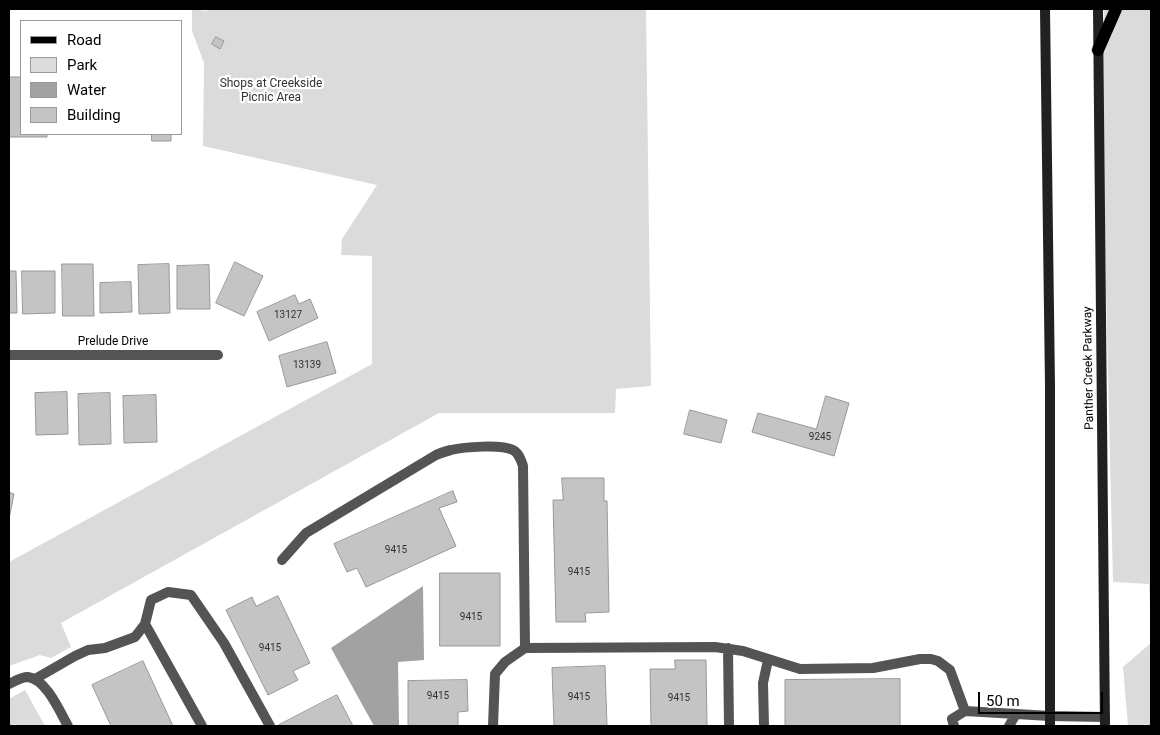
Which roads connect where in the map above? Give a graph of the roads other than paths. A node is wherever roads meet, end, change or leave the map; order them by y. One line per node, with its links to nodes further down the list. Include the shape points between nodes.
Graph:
1 (1045, 9): 16 (main road)
2 (1098, 9): 4 (main road, Panther Creek Parkway)
3 (1116, 9): 4 (main road)
4 (1098, 50): 17 (main road, Panther Creek Parkway)
5 (9, 355): 6 (street, Prelude Drive)
6 (218, 355)
7 (282, 560): 9 (street, via 306,533 436,456 460,448 512,449 523,466)
8 (145, 624): 12 (street, via 135,637 105,648 88,650); 19 (street); 20 (street, via 150,600 168,592 191,595 224,643)
9 (525, 648): 10 (street); 21 (street, via 505,662 495,674)
10 (728, 648): 11 (street); 22 (street)
11 (768, 660): 14 (street, via 800,669 865,669 920,658 931,659 950,670); 23 (street, via 763,682)
12 (35, 679): 13 (street, via 24,677); 18 (street, via 50,695)
13 (9, 684)
14 (965, 711): 15 (street); 24 (street, via 952,719)
15 (1016, 714): 16 (street); 25 (street)
16 (1050, 721): 17 (street)
17 (1105, 722)
18 (68, 726)
19 (202, 726)
20 (270, 726)
21 (494, 726)
22 (730, 726)
23 (764, 726)
24 (954, 726)
25 (1009, 726)

